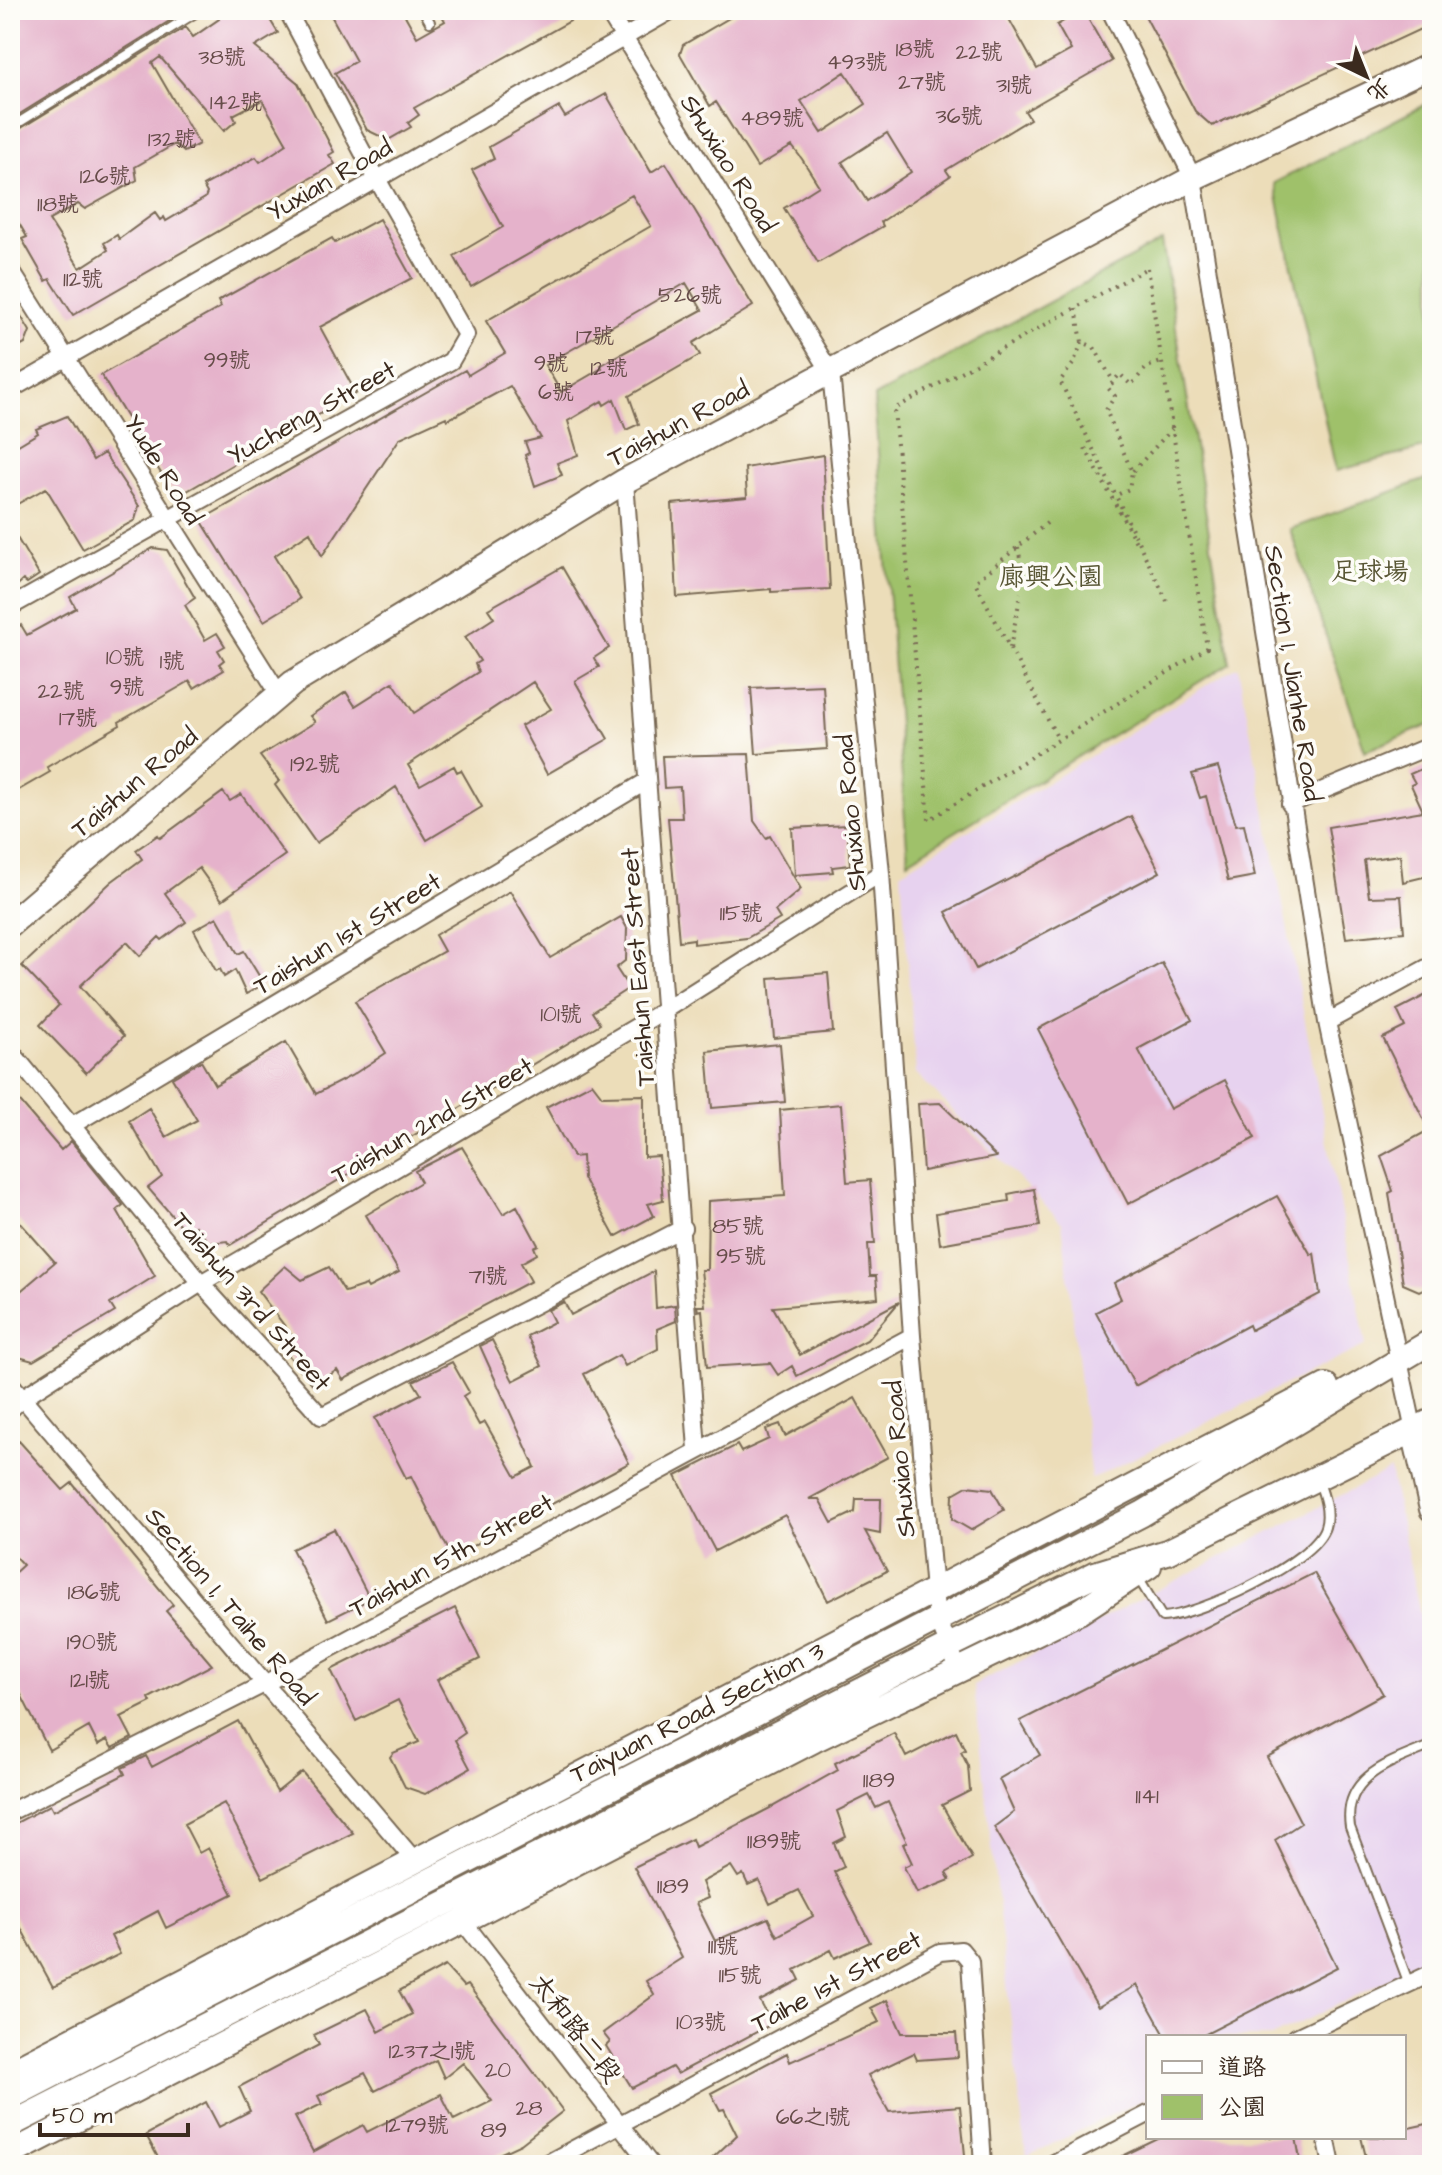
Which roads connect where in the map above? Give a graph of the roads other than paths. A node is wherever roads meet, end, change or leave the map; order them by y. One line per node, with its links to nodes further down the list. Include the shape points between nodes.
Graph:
1 (200, 10): 10 (lane)
2 (287, 10): 12 (street)
3 (423, 10): 7 (lane)
4 (607, 10): 8 (street, Shuxiao Road)
5 (672, 10): 8 (street, Yuxian Road)
6 (1110, 10): 11 (street, Section 1, Jianhe Road)
7 (430, 22)
8 (623, 39): 12 (street, Yuxian Road); 15 (street, Shuxiao Road)
9 (1432, 65): 11 (main road, Taishun Road)
10 (10, 128)
11 (1193, 178): 15 (main road, Taishun Road); 23 (street, Section 1, Jianhe Road)
12 (377, 179): 14 (street, Yuxian Road); 18 (street, Yucheng Street, via 466,335 459,348 451,361)
13 (10, 269): 14 (street, Yude Road)
14 (66, 358): 16 (street, Yuxian Road); 18 (street, Yude Road)
15 (831, 373): 17 (main road, Taishun Road); 24 (street, Shuxiao Road)
16 (10, 390)
17 (625, 481): 20 (main road, Taishun Road); 22 (street, Taishun East Street)
18 (168, 520): 19 (street, Yucheng Street); 20 (street, Yude Road)
19 (10, 607)
20 (279, 694): 25 (main road, Taishun Road)
21 (1432, 745): 23 (street)
22 (647, 781): 27 (street, Taishun East Street); 30 (street, Taishun 1st Street)
23 (1290, 804): 28 (street, Section 1, Jianhe Road)
24 (881, 873): 27 (street, Taishun 2nd Street); 33 (street, Shuxiao Road)
25 (10, 924)
26 (1432, 965): 28 (street)
27 (663, 1011): 31 (street, Taishun East Street); 32 (street, Taishun 2nd Street)
28 (1327, 1022): 35 (street, Section 1, Jianhe Road)
29 (10, 1050): 30 (street, Taishun 3rd Street)
30 (71, 1126): 32 (street, Taishun 3rd Street)
31 (683, 1228): 32 (street, Taishun 3rd Street, via 321,1416); 40 (street, Taishun East Street)
32 (201, 1283): 37 (street, Taishun 2nd Street)
33 (912, 1336): 40 (street, Taishun 5th Street); 45 (street, Shuxiao Road)
34 (1432, 1341): 35 (main road, Taiyuan Road Section 3)
35 (1399, 1357): 39 (street, Section 1, Jianhe Road); 45 (main road, Taiyuan Road Section 3, via 1299,1399); 46 (main road, Taiyuan Road Section 3, via 1142,1514)
36 (10, 1383): 37 (street, Section 1, Taihe Road)
37 (22, 1398): 38 (street, Taishun 2nd Street); 49 (street, Section 1, Taihe Road)
38 (10, 1410)
39 (1423, 1426): 41 (main road, Taiyuan Road Section 3); 42 (main road)
40 (697, 1449): 49 (street, Taishun 5th Street)
41 (1318, 1478): 43 (main road, Taiyuan Road Section 3); 44 (lane, via 1326,1525 1317,1542 1264,1580 1178,1617 1162,1617)
42 (1432, 1509)
43 (1167, 1552): 44 (main road, Taiyuan Road Section 3); 47 (main road, Taiyuan Road Section 3, via 1095,1574)
44 (1137, 1575): 48 (main road, Taiyuan Road Section 3, via 1079,1612)
45 (934, 1591): 46 (street, Shuxiao Road); 52 (main road, Taiyuan Road Section 3)
46 (937, 1618): 47 (street, Shuxiao Road); 58 (main road, Taiyuan Road Section 3)
47 (947, 1647): 48 (street, Shuxiao Road); 61 (main road, Taiyuan Road Section 3)
48 (959, 1670): 53 (main road, Taiyuan Road Section 3)
49 (266, 1683): 51 (street, Taishun 5th Street); 52 (street, Section 1, Taihe Road)
50 (1432, 1745): 55 (lane, via 1356,1785 1347,1805 1350,1827)
51 (10, 1812)
52 (415, 1861): 57 (main road, Taiyuan Road Section 3)
53 (462, 1920): 60 (street, 太和路二段); 63 (main road, Taiyuan Road Section 3)
54 (1432, 1973): 55 (street)
55 (1409, 1984): 56 (street)
56 (1303, 2035)
57 (10, 2072)
58 (10, 2097)
59 (1146, 2115): 67 (street)
60 (620, 2124): 64 (street, Taihe 1st Street); 65 (street, 太和路二段); 66 (street, Taihe 1st Street, via 940,1952 961,1950 970,1961)
61 (10, 2125)
62 (1326, 2139): 68 (street)
63 (10, 2154)
64 (544, 2165)
65 (651, 2165)
66 (983, 2165)
67 (1050, 2165)
68 (1332, 2165)

